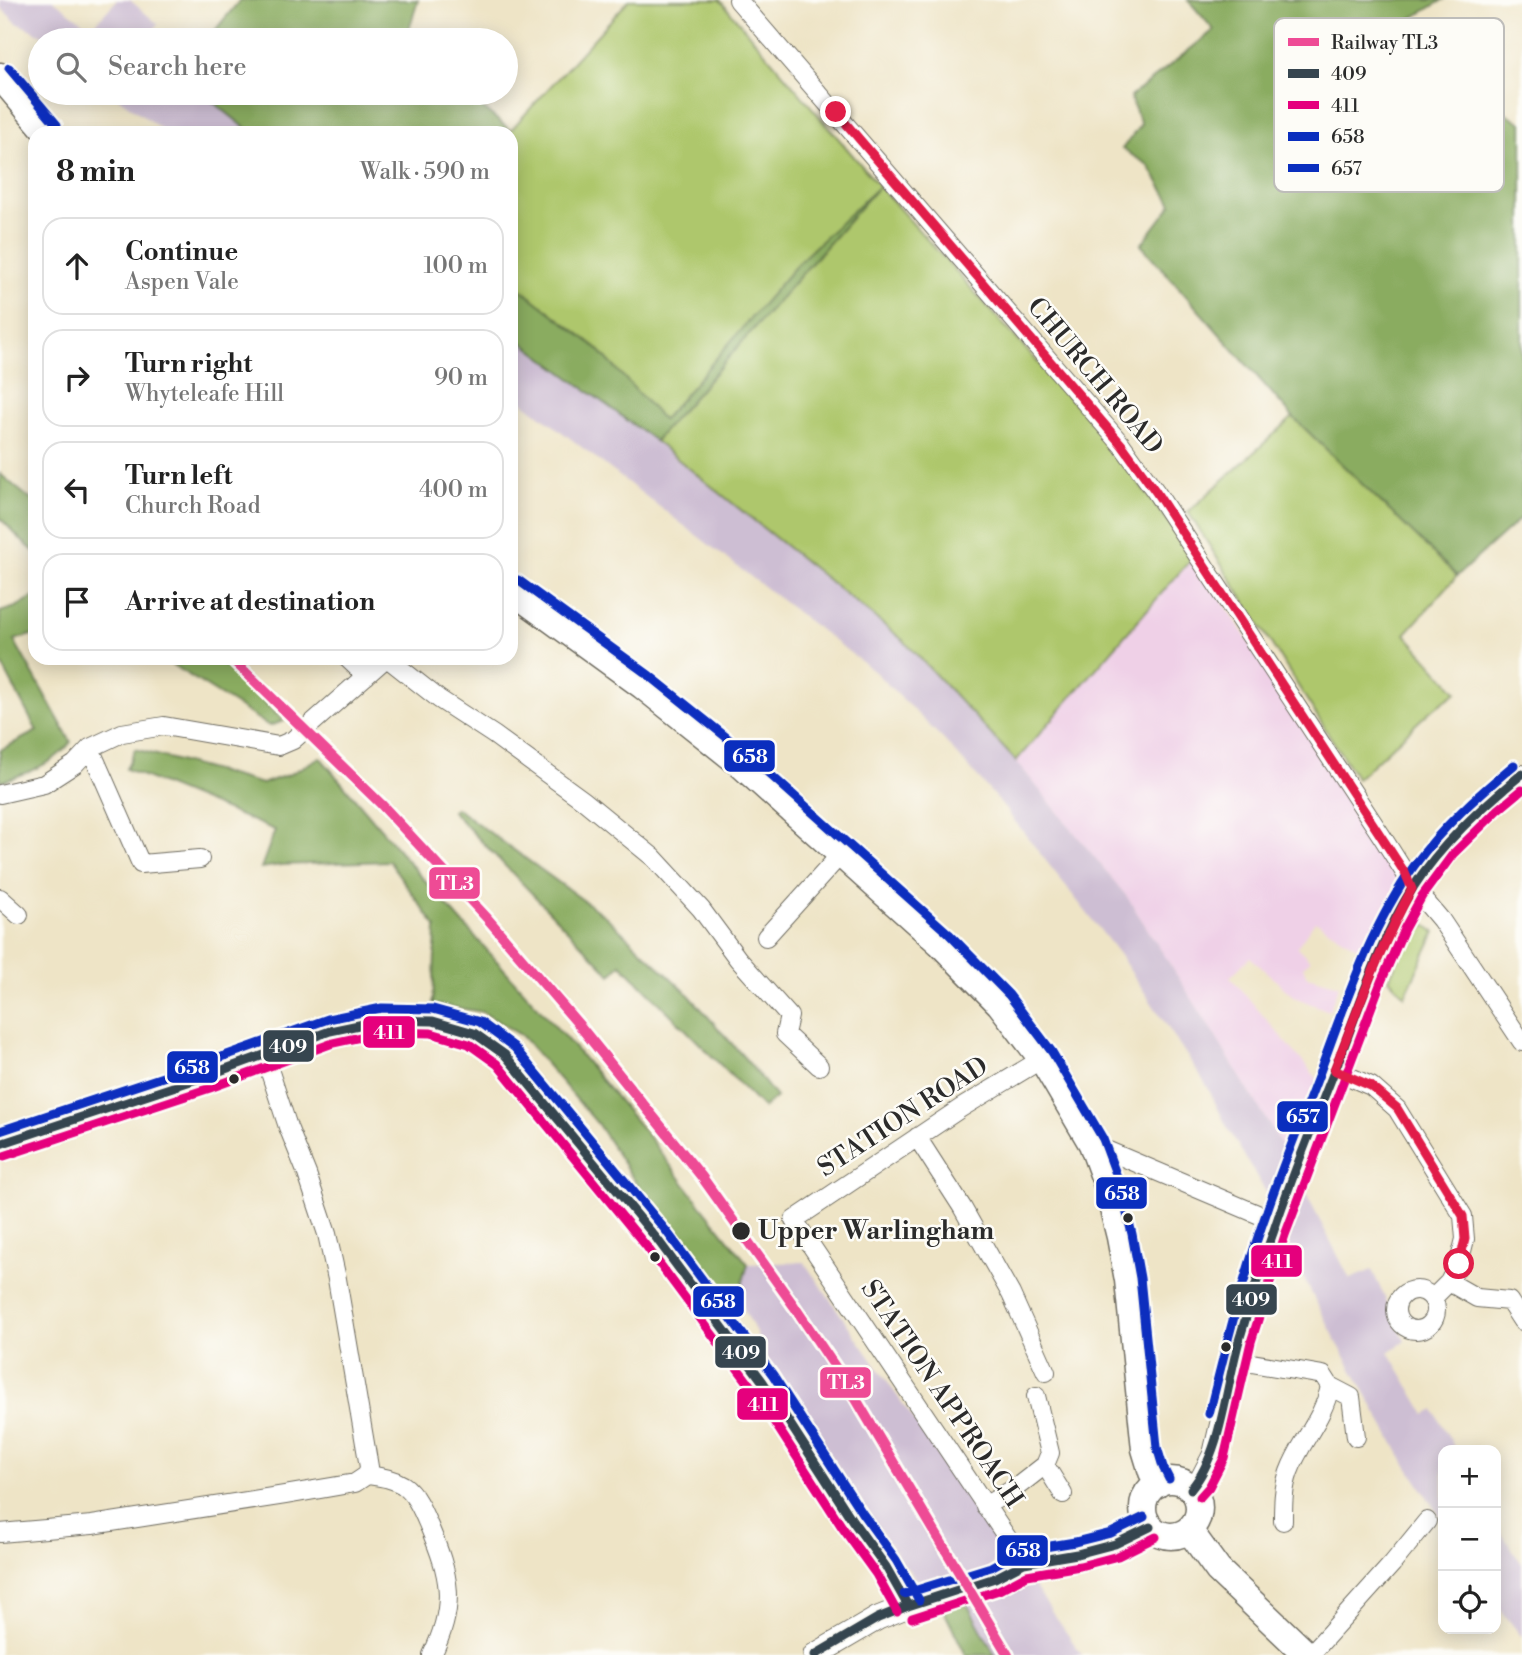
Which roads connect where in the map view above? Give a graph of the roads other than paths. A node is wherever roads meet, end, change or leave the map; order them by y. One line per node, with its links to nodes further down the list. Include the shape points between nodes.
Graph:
1 (738, 0): 14 (street, CHURCH ROAD, via 1122,445 1374,823)
2 (0, 76): 3 (highway)
3 (42, 126)
4 (518, 595): 12 (highway, via 675,711)
5 (354, 665): 8 (street)
6 (378, 665): 8 (street)
7 (395, 665): 21 (street, via 583,800 654,858 789,1016 785,1034)
8 (366, 676): 9 (street, via 293,740 279,746 164,726 122,733)
9 (90, 748): 11 (street, via 44,784); 13 (street, via 142,863)
10 (1522, 774): 14 (street, via 1444,846)
11 (0, 794)
12 (841, 854): 17 (street); 20 (highway, via 975,978)
13 (200, 859)
14 (1412, 889): 18 (street, CHURCH ROAD, via 1441,919); 22 (street, via 1370,977)
15 (0, 898): 16 (street)
16 (19, 915)
17 (766, 937)
18 (1522, 1042)
19 (264, 1054): 24 (street); 37 (street, via 327,1234); 48 (street, via 330,1031 383,1020 433,1021 474,1033 505,1055 657,1239 755,1371)
20 (1042, 1059): 23 (street, STATION ROAD); 25 (highway)
21 (818, 1066)
22 (1334, 1070): 27 (street); 28 (street, via 1371,1086 1397,1108 1463,1216 1465,1239)
23 (917, 1137): 26 (street, STATION ROAD); 32 (street, via 1011,1294)
24 (0, 1144)
25 (1092, 1144): 27 (street, via 1262,1216); 38 (highway, via 1122,1248 1145,1449)
26 (794, 1220): 41 (street, STATION APPROACH)
27 (1273, 1231): 31 (street)
28 (1449, 1282): 29 (street); 30 (street, via 1478,1298 1509,1301)
29 (1433, 1298)
30 (1522, 1321)
31 (1234, 1360): 33 (street, via 1323,1375); 39 (street, via 1212,1454)
32 (1046, 1372)
33 (1330, 1386): 35 (street, via 1351,1397); 42 (street, via 1289,1472)
34 (1036, 1396): 36 (street, via 1050,1453)
35 (1356, 1437)
36 (1045, 1465): 40 (street); 41 (street)
37 (367, 1475): 46 (street, via 355,1483 285,1495 92,1525); 49 (street, via 390,1478 406,1487 442,1556 448,1607)
38 (1158, 1484): 39 (highway, via 1169,1480); 44 (highway, via 1143,1504)
39 (1191, 1489): 45 (highway, via 1199,1510)
40 (1063, 1494)
41 (985, 1506): 47 (street, STATION APPROACH)
42 (1283, 1521)
43 (1427, 1521): 51 (street)
44 (1150, 1527): 45 (highway, via 1169,1536); 47 (main road, via 1110,1546)
45 (1189, 1530): 51 (highway, via 1218,1570)
46 (0, 1533)
47 (1021, 1563): 48 (main road, via 995,1578)
48 (908, 1606): 50 (main road)
49 (432, 1655)
50 (815, 1655)
51 (1309, 1655)

